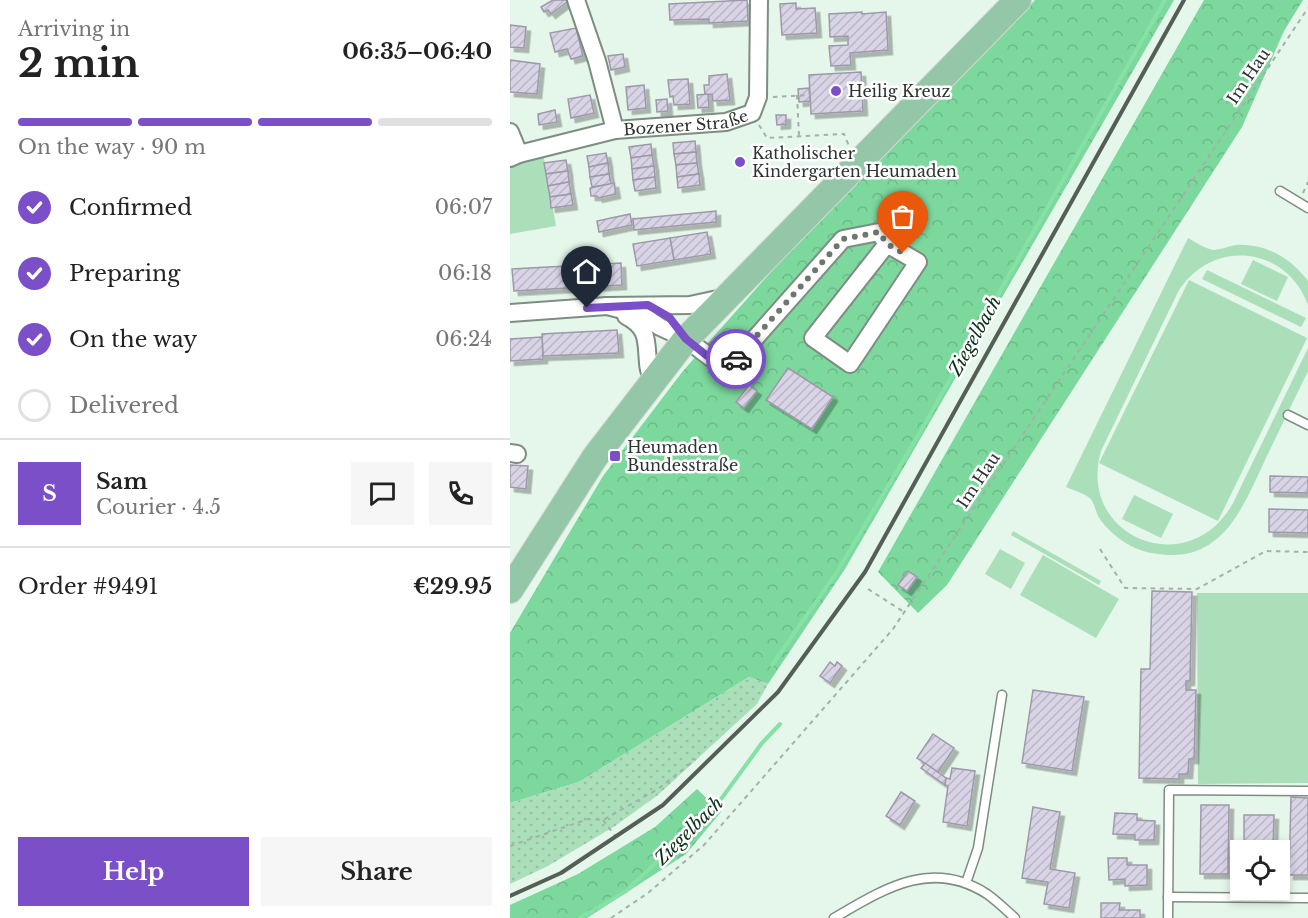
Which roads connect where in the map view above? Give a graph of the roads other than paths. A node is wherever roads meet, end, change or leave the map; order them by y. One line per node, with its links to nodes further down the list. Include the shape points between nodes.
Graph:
1 (576, 0): 4 (street)
2 (759, 0): 4 (street, Bozener Straße, via 758,97 752,113 726,122)
3 (1018, 0): 10 (main road)
4 (615, 130): 6 (street, Bozener Straße)
5 (510, 132): 6 (street)
6 (515, 156)
7 (1280, 191): 8 (lane)
8 (1308, 208)
9 (887, 244): 9 (street, via 918,262 850,364 813,338); 14 (street, via 879,232 843,239 728,365 719,364)
10 (728, 297): 11 (street, via 690,305); 14 (main road)
11 (648, 305): 12 (street); 14 (street, via 669,317)
12 (607, 306): 13 (street); 14 (street, via 642,315); 15 (street, via 642,328)
13 (510, 313)
14 (686, 339): 15 (main road)
15 (652, 382): 18 (main road, via 595,457)
16 (1288, 416): 17 (lane)
17 (1308, 425)
18 (510, 590)
19 (1002, 695): 21 (lane, via 978,848)
20 (1308, 791): 22 (lane, via 1169,790)
21 (966, 883): 24 (lane); 25 (lane, via 944,877 903,882)
22 (1168, 897): 23 (lane); 28 (lane)
23 (1308, 898)
24 (1004, 908): 26 (lane); 27 (lane)
25 (834, 918)
26 (1008, 918)
27 (1015, 918)
28 (1168, 918)

